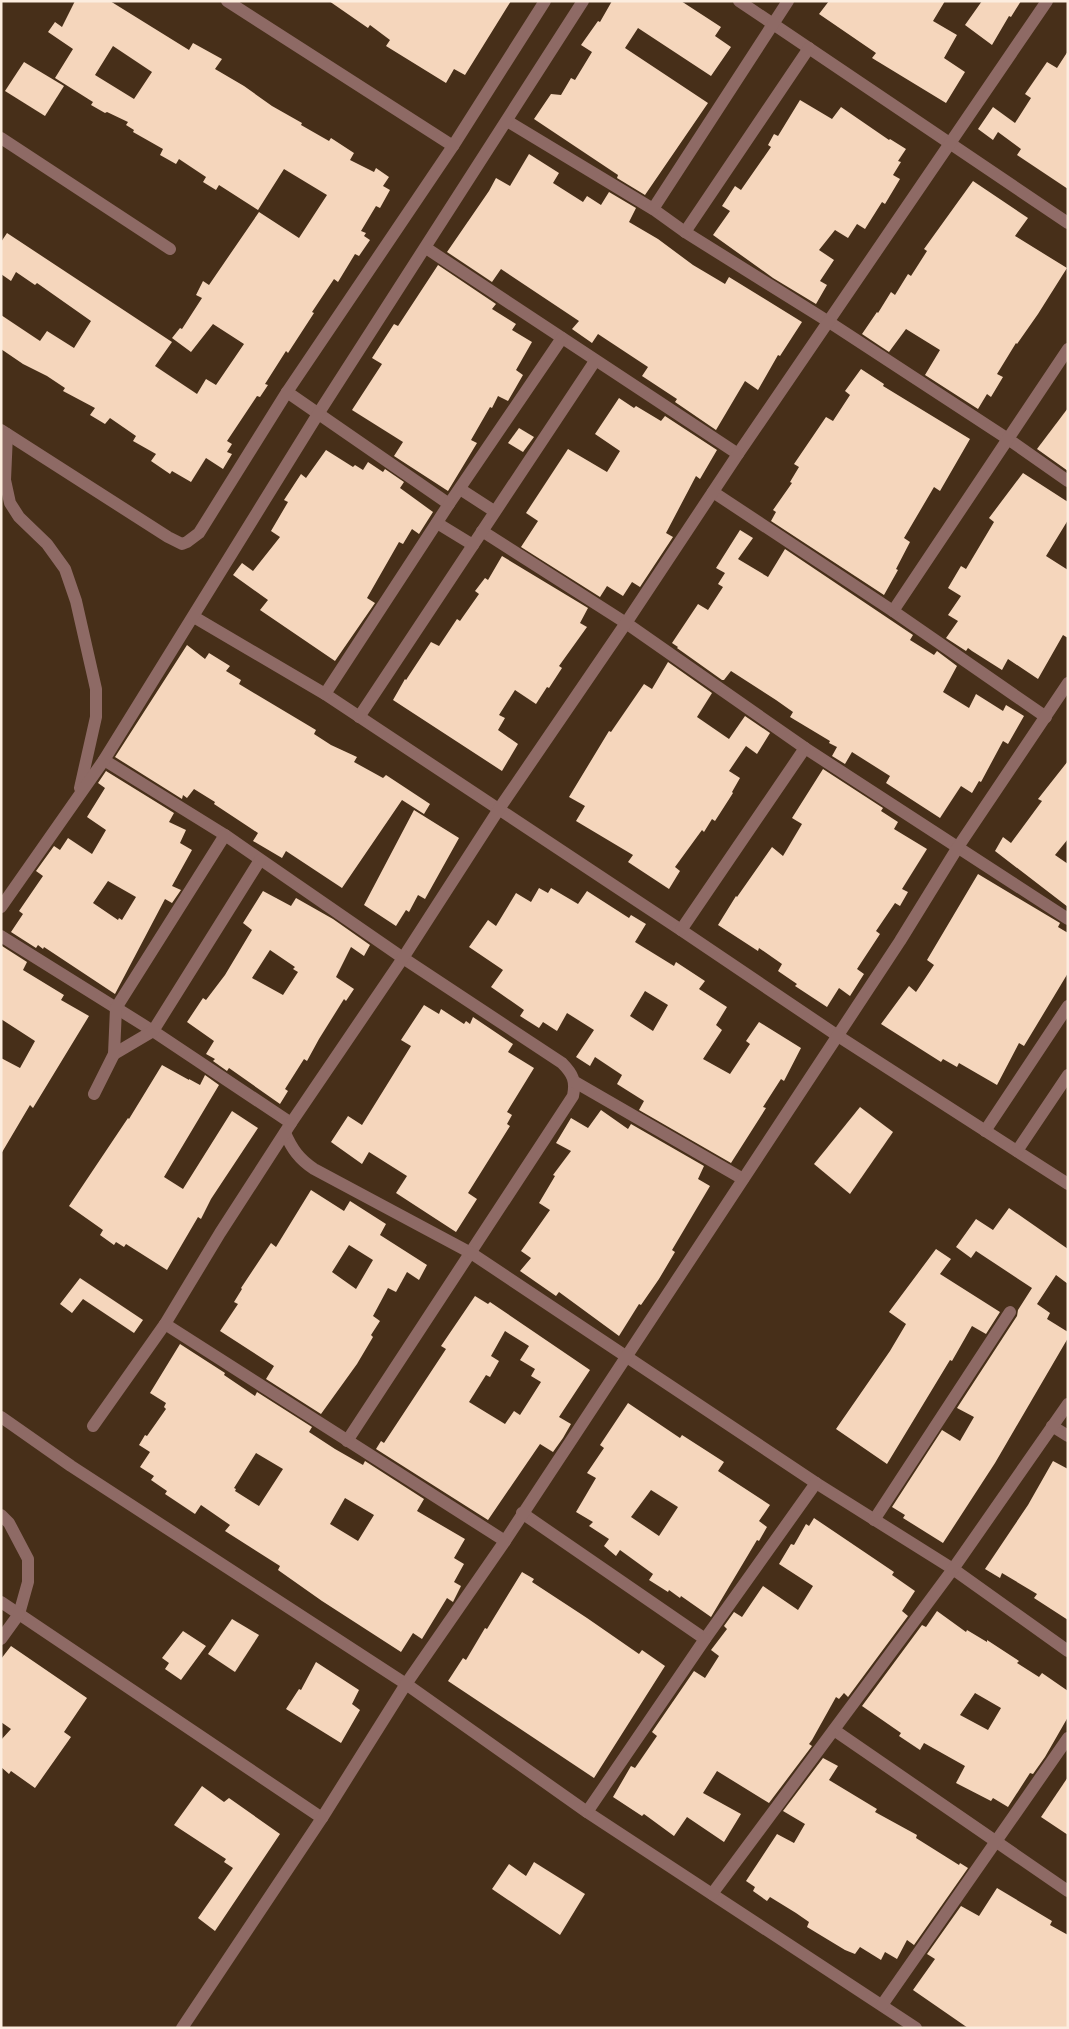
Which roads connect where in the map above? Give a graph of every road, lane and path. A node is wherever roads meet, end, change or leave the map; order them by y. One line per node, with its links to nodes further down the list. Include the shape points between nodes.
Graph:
1 (227, 1): 12 (street)
2 (545, 1): 12 (street)
3 (583, 1): 9 (street)
4 (739, 1): 7 (street)
5 (788, 1): 7 (street)
6 (1047, 1): 11 (street)
7 (774, 24): 8 (street); 13 (street)
8 (809, 48): 11 (street); 15 (street)
9 (507, 121): 13 (street); 16 (street)
10 (1, 138): 17 (street)
11 (950, 142): 14 (street); 18 (street)
12 (453, 146): 22 (street)
13 (653, 209): 15 (street)
14 (1068, 223)
15 (685, 232): 18 (street)
16 (426, 248): 19 (street); 23 (street)
17 (170, 249)
18 (829, 322): 25 (street); 26 (street)
19 (562, 338): 21 (street); 28 (street)
20 (1068, 349): 25 (street)
21 (595, 361): 26 (street); 31 (street)
22 (286, 392): 23 (street); 24 (street, via 199,532 182,544)
23 (318, 414): 30 (street); 36 (street)
24 (4, 432): 44 (street, via 5,480 10,503 65,569 76,601 96,689 96,717)
25 (1008, 439): 27 (street); 35 (street)
26 (738, 454): 29 (street)
27 (1068, 481)
28 (460, 489): 30 (street); 31 (street)
29 (713, 492): 35 (street); 37 (street)
30 (448, 504): 32 (street)
31 (494, 511): 33 (street)
32 (437, 523): 34 (street); 39 (street)
33 (482, 531): 34 (street); 37 (street)
34 (473, 545): 40 (street)
35 (893, 611): 41 (street)
36 (194, 617): 39 (street); 43 (street)
37 (626, 623): 42 (street); 45 (street)
38 (1068, 683): 41 (street)
39 (325, 694): 40 (street)
40 (359, 717): 45 (street)
41 (1046, 717): 47 (street)
42 (805, 748): 47 (street); 51 (street)
43 (104, 760): 44 (street); 46 (street)
44 (78, 795): 49 (street)
45 (499, 810): 51 (street); 53 (street)
46 (225, 836): 48 (street); 55 (street)
47 (958, 847): 50 (street); 57 (street)
48 (260, 860): 53 (street); 56 (street)
49 (1, 908)
50 (1068, 919)
51 (681, 930): 57 (street)
52 (1, 936): 55 (street)
53 (403, 958): 60 (street, via 562,1063 571,1071); 62 (street)
54 (1068, 1006): 63 (street)
55 (116, 1008): 56 (street); 58 (street)
56 (152, 1031): 58 (street); 62 (street)
57 (838, 1036): 63 (street); 65 (street)
58 (114, 1054): 61 (street)
59 (1068, 1075): 64 (street)
60 (575, 1082): 65 (street); 67 (street, via 573,1096)
61 (94, 1094)
62 (288, 1128): 67 (street, via 293,1150 314,1169); 69 (street)
63 (985, 1131): 64 (street)
64 (1017, 1151): 66 (street)
65 (743, 1179): 70 (street)
66 (1068, 1184)
67 (471, 1253): 70 (street); 76 (street)
68 (1010, 1312): 80 (street)
69 (165, 1324): 73 (street); 76 (street)
70 (625, 1355): 77 (street); 78 (street)
71 (1068, 1404): 74 (street)
72 (1, 1417): 88 (street)
73 (93, 1426)
74 (1052, 1426): 75 (street); 82 (street)
75 (1068, 1436)
76 (347, 1441): 81 (street)
77 (816, 1483): 80 (street); 86 (street)
78 (522, 1513): 81 (street); 86 (street)
79 (1, 1515): 84 (street, via 9,1523 28,1559 28,1582)
80 (874, 1520): 82 (street)
81 (505, 1541): 88 (street)
82 (953, 1569): 87 (street); 89 (street)
83 (1, 1602): 84 (street)
84 (19, 1614): 85 (street); 92 (street)
85 (1, 1639)
86 (705, 1639): 91 (street)
87 (1068, 1650)
88 (406, 1684): 91 (street); 92 (street)
89 (834, 1730): 93 (street); 95 (street)
90 (1068, 1738): 93 (street)
91 (587, 1812): 95 (street)
92 (322, 1818): 97 (street)
93 (995, 1843): 94 (street); 96 (street)
94 (1068, 1891)
95 (712, 1894): 96 (street)
96 (882, 2005): 98 (street)
97 (182, 2028)
98 (916, 2028)

